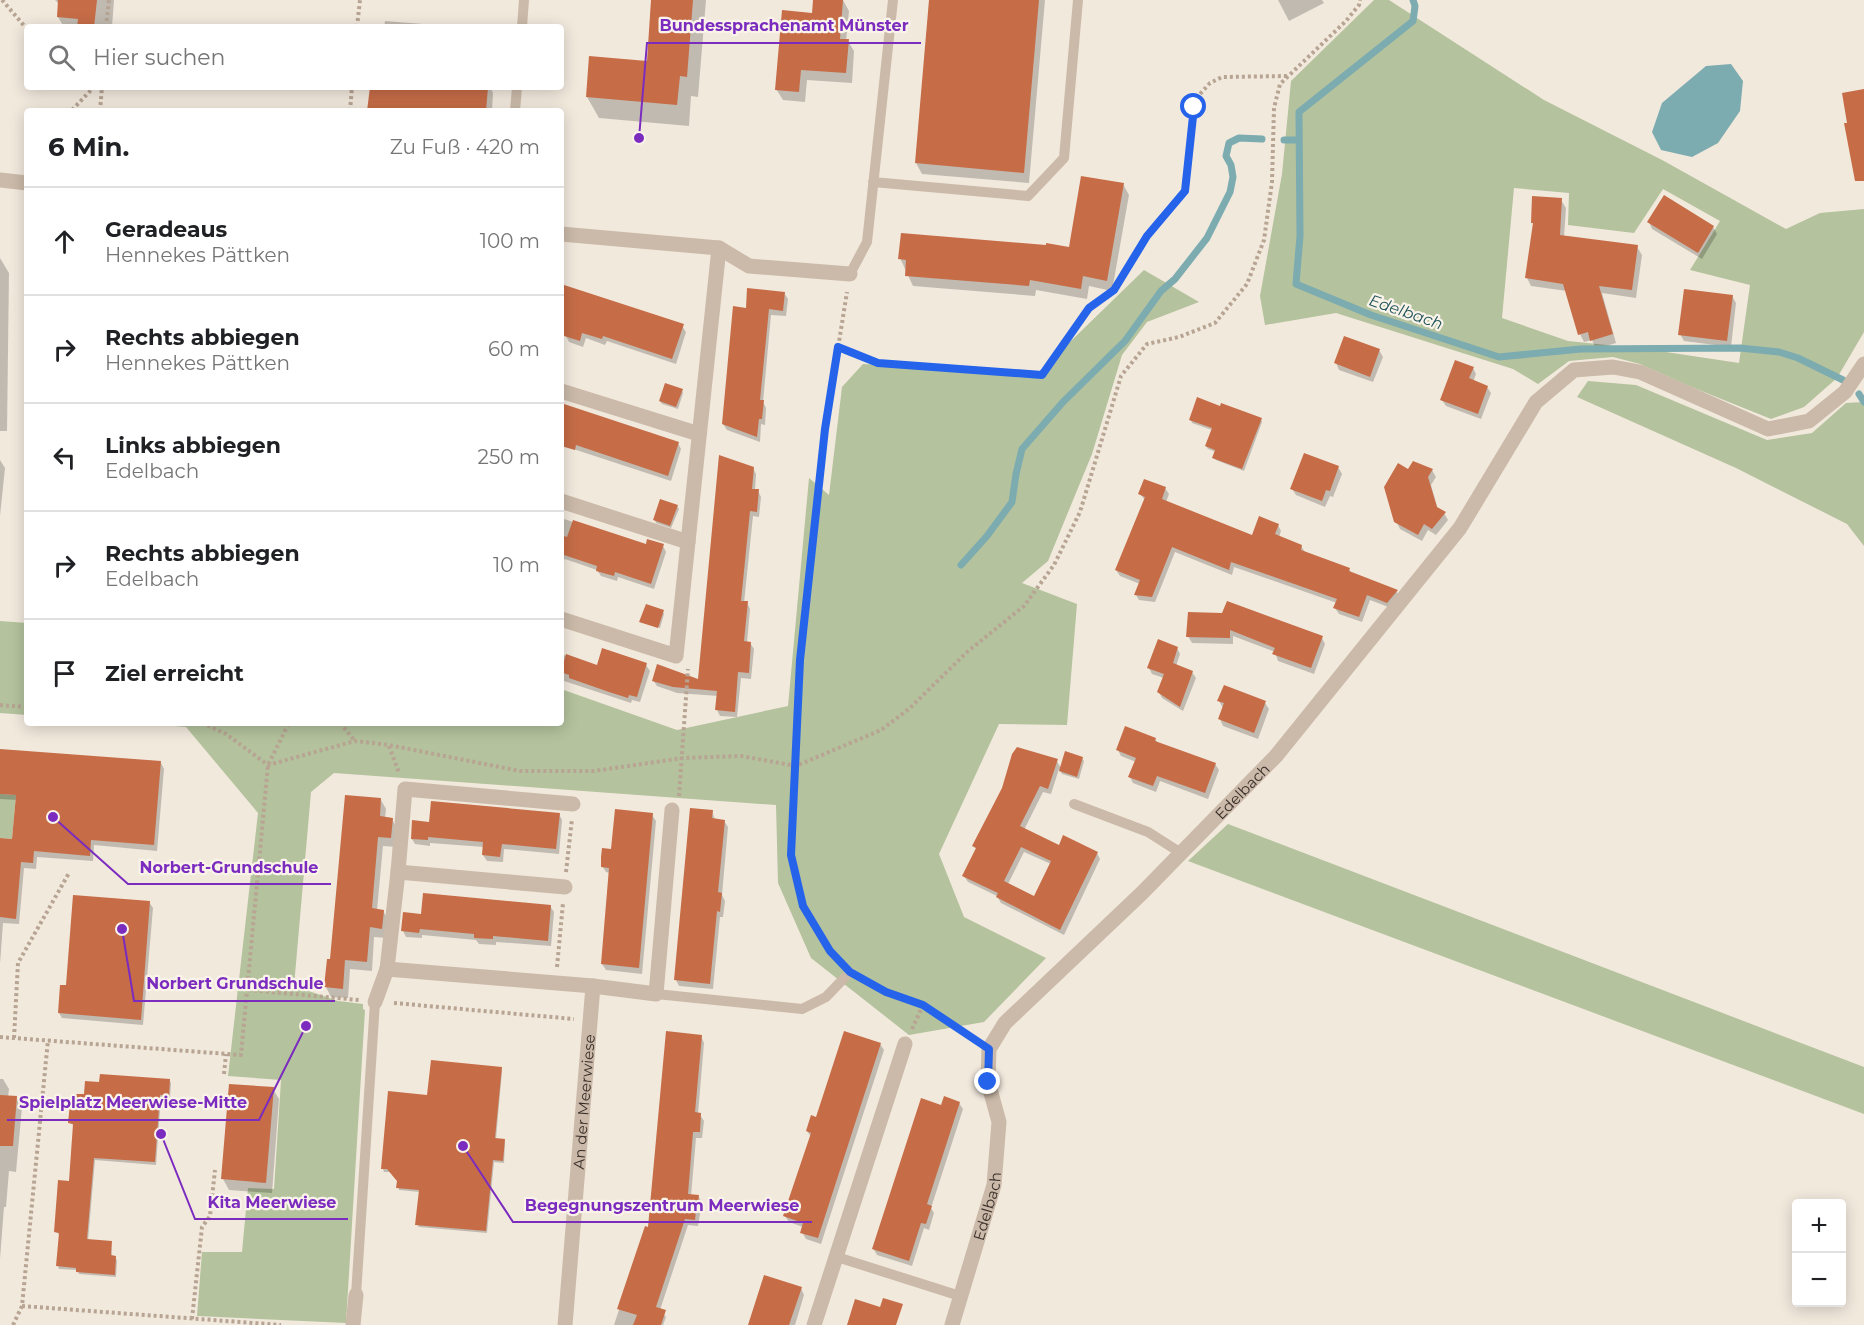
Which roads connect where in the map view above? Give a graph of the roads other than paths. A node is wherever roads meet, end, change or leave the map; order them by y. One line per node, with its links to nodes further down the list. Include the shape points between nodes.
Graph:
1 (524, 0): 4 (lane)
2 (893, 0): 8 (lane)
3 (1078, 0): 8 (lane, via 1064,158 1028,196)
4 (522, 24)
5 (517, 90): 6 (lane)
6 (515, 108)
7 (0, 180): 9 (street)
8 (873, 182): 12 (lane, via 867,242)
9 (24, 183)
10 (564, 234): 11 (street)
11 (719, 248): 12 (street, via 749,267); 15 (street)
12 (850, 274)
13 (1864, 364): 22 (street, Edelbach, via 1845,392 1809,421 1768,429 1640,372 1613,367 1574,370 1536,402 1460,528 1276,756)
14 (564, 392): 15 (street)
15 (699, 434): 17 (street)
16 (564, 502): 17 (street)
17 (688, 542): 18 (street, via 676,656)
18 (564, 620)
19 (573, 804): 23 (street, via 405,789)
20 (1074, 804): 22 (lane, via 1148,832)
21 (672, 810): 28 (street)
22 (1181, 853): 33 (street, Edelbach, via 1005,1023 989,1049 988,1082 999,1122 994,1185)
23 (398, 872): 24 (street); 25 (street)
24 (565, 887)
25 (387, 969): 27 (street); 29 (street)
26 (850, 972): 28 (lane, via 826,996 802,1009)
27 (593, 986): 28 (street); 35 (street, An der Meerwiese)
28 (656, 994)
29 (375, 1002): 32 (lane)
30 (905, 1044): 31 (street)
31 (837, 1257): 33 (lane); 36 (street)
32 (356, 1295): 34 (street)
33 (960, 1296): 37 (street, Edelbach)
34 (353, 1325)
35 (565, 1325)
36 (814, 1325)
37 (952, 1325)

